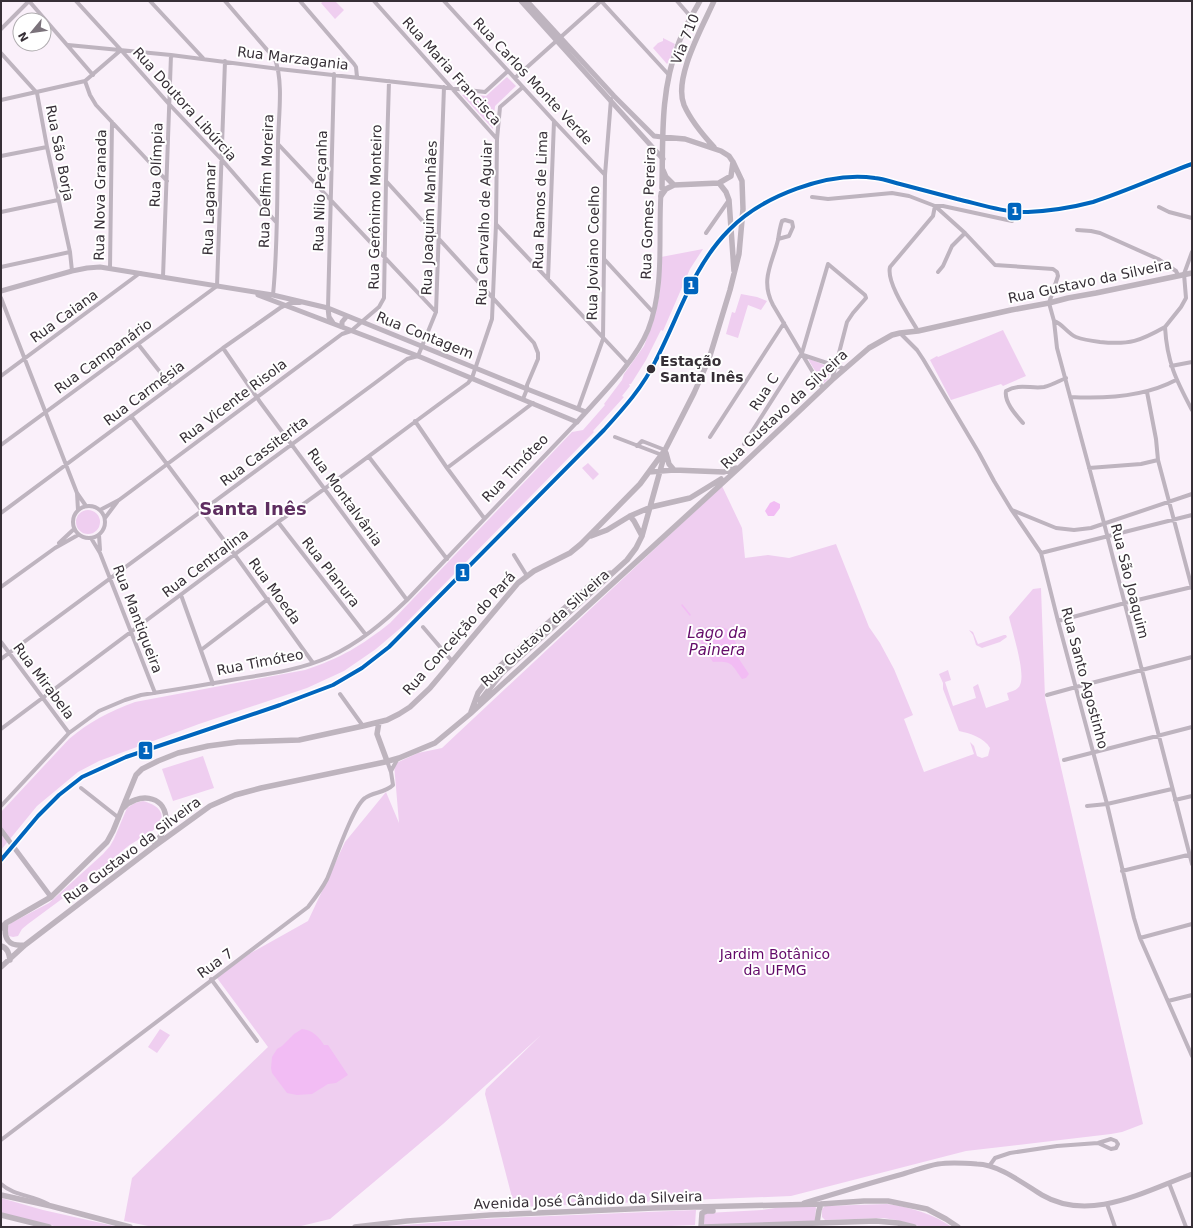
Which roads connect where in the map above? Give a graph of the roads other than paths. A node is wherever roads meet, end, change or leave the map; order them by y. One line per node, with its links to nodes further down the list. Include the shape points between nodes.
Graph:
1 (29, 1): 15 (street); 17 (street)
2 (76, 1): 18 (street, Rua Doutora Libúrcia)
3 (150, 1): 21 (street)
4 (225, 1): 23 (street, via 275,59)
5 (300, 1): 28 (street, via 354,64)
6 (374, 1): 34 (street, Rua Maria Francisca)
7 (444, 1): 24 (street, Rua Carlos Monte Verde)
8 (521, 1): 16 (street)
9 (527, 1): 16 (street)
10 (601, 1): 16 (street); 27 (street)
11 (677, 1): 14 (street)
12 (700, 1): 14 (main road, Rua Gomes Pereira)
13 (714, 1): 45 (main road, Via 710, via 686,64 681,94 683,104 693,122)
14 (691, 17): 27 (main road, Rua Gomes Pereira, via 678,44)
15 (1, 28)
16 (558, 39): 29 (street); 36 (street)
17 (68, 45): 18 (street, Rua Marzagania); 26 (street)
18 (121, 50): 20 (street, Rua Marzagania); 26 (street); 38 (street, Rua Doutora Libúrcia)
19 (1, 53): 35 (street, Rua São Borja)
20 (171, 54): 21 (street, Rua Marzagania); 38 (street, Rua Olímpia)
21 (203, 58): 22 (street, Rua Marzagania)
22 (224, 61): 23 (street, Rua Marzagania); 47 (street, Rua Lagamar)
23 (279, 68): 25 (street, Rua Marzagania); 43 (street, Rua Delfim Moreira)
24 (508, 71): 29 (street, Rua Carlos Monte Verde); 34 (street, Rua Marzagania, via 485,92)
25 (334, 74): 28 (street, Rua Marzagania); 61 (street, Rua Nilo Peçanha)
26 (93, 75): 30 (street)
27 (669, 75): 41 (main road, Rua Gomes Pereira)
28 (356, 77): 31 (street, Rua Marzagania)
29 (515, 78): 33 (street, Rua Carlos Monte Verde)
30 (85, 82): 35 (street); 40 (street, via 92,100)
31 (389, 82): 32 (street, Rua Marzagania); 53 (street, Rua Gerônimo Monteiro)
32 (444, 87): 34 (street, Rua Marzagania); 73 (street, Rua Joaquim Manhães)
33 (523, 87): 39 (street, Rua Carlos Monte Verde); 42 (street, Rua Carvalho de Aguiar, via 500,107)
34 (451, 88): 42 (street, Rua Maria Francisca)
35 (37, 93): 37 (street); 44 (street, Rua São Borja)
36 (612, 98): 41 (street, via 654,136); 48 (street); 51 (street, Rua Joviano Coelho)
37 (1, 100)
38 (169, 104): 47 (street, Rua Doutora Libúrcia); 52 (street, Rua Olímpia)
39 (554, 121): 51 (street, Rua Carlos Monte Verde); 87 (street, Rua Ramos de Lima)
40 (112, 122): 52 (street); 79 (street, Rua Nova Granada)
41 (662, 137): 45 (main road, via 685,139); 48 (main road, Rua Gomes Pereira)
42 (497, 139): 68 (street, Rua Carvalho de Aguiar)
43 (278, 144): 61 (street); 67 (street, Rua Delfim Moreira)
44 (47, 147): 46 (street); 59 (street, Rua São Borja)
45 (716, 148): 49 (main road)
46 (1, 156)
47 (222, 160): 67 (street, Rua Doutora Libúrcia); 88 (street, Rua Lagamar)
48 (663, 160): 50 (main road, Rua Gomes Pereira)
49 (733, 162): 54 (main road, via 731,176); 84 (main road, Rua Conceição do Pará, via 742,181 743,209 742,233)
50 (662, 168): 55 (main road); 56 (main road, Rua Gomes Pereira)
51 (606, 175): 77 (street, Rua Joviano Coelho)
52 (167, 181): 86 (street, Rua Olímpia)
53 (386, 181): 73 (street); 76 (street, Rua Gerônimo Monteiro)
54 (719, 183): 55 (main road); 60 (main road)
55 (674, 185): 57 (main road, via 666,189)
56 (662, 188): 57 (street, Rua Gomes Pereira)
57 (661, 196): 99 (street, Rua Gomes Pereira, via 661,239)
58 (812, 197): 62 (street, via 828,199 892,193)
59 (58, 200): 64 (street); 74 (street, Rua São Borja)
60 (729, 200): 70 (street); 84 (main road)
61 (331, 201): 76 (street); 97 (street, Rua Nilo Peçanha)
62 (936, 206): 66 (street); 71 (street); 108 (street, via 933,216 889,271 893,286)
63 (1159, 207): 65 (street)
64 (1, 212)
65 (1192, 218)
66 (1012, 221)
67 (277, 223): 91 (street, Rua Delfim Moreira)
68 (496, 224): 87 (street); 93 (street, Rua Carvalho de Aguiar)
69 (1077, 230): 85 (street, via 1100,233 1158,259)
70 (706, 233)
71 (965, 233): 81 (street, via 952,246 944,266); 95 (street, via 995,265 1056,270 1058,276)
72 (778, 239): 72 (street, via 789,236 793,227 792,222 782,221); 103 (street, via 768,269 768,292)
73 (439, 241): 93 (street); 98 (street, Rua Joaquim Manhães)
74 (70, 252): 78 (street); 80 (street, Rua São Borja)
75 (1192, 252): 85 (street)
76 (384, 257): 98 (street); 102 (street, Rua Gerônimo Monteiro, via 383,303)
77 (605, 260): 99 (street); 110 (street, Rua Joviano Coelho)
78 (1, 267)
79 (110, 268): 80 (street, Rua Contagem, via 91,267); 82 (street, Rua Contagem)
80 (72, 271): 89 (street, Rua Contagem)
81 (938, 272)
82 (140, 273): 86 (street, Rua Contagem); 116 (street, Rua Caiana)
83 (1192, 273): 85 (main road, Rua Gustavo da Silveira)
84 (734, 275): 149 (main road, Rua Conceição do Pará, via 709,358)
85 (1181, 275): 95 (main road, Rua Gustavo da Silveira); 106 (street, via 1186,298)
86 (163, 277): 88 (street, Rua Contagem)
87 (548, 279): 110 (street)
88 (217, 286): 90 (street, Rua Contagem); 111 (street, Rua Campanário)
89 (1, 290)
90 (252, 292): 91 (street, Rua Contagem); 96 (street, Rua Contagem)
91 (272, 295): 94 (street, Rua Contagem)
92 (1, 298): 116 (street)
93 (493, 298): 121 (street, Rua Carvalho de Aguiar, via 490,326); 130 (street, via 534,343 538,352)
94 (304, 303): 96 (street, Rua Carmésia); 97 (street, Rua Contagem)
95 (1049, 303): 101 (street, Rua São Joaquim); 108 (main road, Rua Gustavo da Silveira)
96 (285, 306): 104 (street, Rua Contagem); 113 (street, Rua Carmésia)
97 (328, 308): 100 (street, Rua Contagem); 104 (street, via 329,317)
98 (436, 312): 112 (street, Rua Joaquim Manhães)
99 (653, 312): 118 (street, Rua Gomes Pereira, via 643,339)
100 (347, 316): 102 (street, Rua Contagem); 105 (street, via 342,322)
101 (1054, 321): 106 (street, via 1062,324 1079,338 1126,344 1152,335); 125 (street, Rua São Joaquim, via 1057,348)
102 (361, 322): 107 (street, Rua Vicente Risola); 112 (street, Rua Contagem)
103 (784, 323): 114 (street); 145 (street)
104 (334, 324): 105 (street, Rua Contagem)
105 (342, 327): 107 (street, Rua Contagem)
106 (1165, 327): 120 (street)
107 (352, 331): 115 (street, Rua Contagem); 133 (street, Rua Vicente Risola, via 342,334)
108 (918, 332): 109 (main road, Rua Gustavo da Silveira)
109 (900, 333): 122 (main road, Rua Gustavo da Silveira, via 869,348); 167 (street, Rua Santo Agostinho, via 923,359)
110 (603, 339): 118 (street); 136 (street, Rua Joviano Coelho)
111 (138, 344): 128 (street); 138 (street, Rua Campanário)
112 (422, 347): 115 (street); 121 (street, Rua Contagem)
113 (222, 348): 128 (street, Rua Carmésia); 133 (street, Rua Montalvânia)
114 (803, 354): 119 (street); 119 (street, Rua C, via 828,264 866,298 847,322); 129 (street); 147 (street, Rua C)
115 (418, 356): 124 (street, Rua Contagem); 146 (street, Rua Cassiterita, via 407,359)
116 (25, 358): 123 (street, Rua Caiana); 138 (street)
117 (1192, 362): 120 (street)
118 (627, 363): 139 (street, Rua Gomes Pereira)
119 (835, 366): 122 (street); 126 (street)
120 (1171, 366): 127 (street)
121 (475, 368): 124 (street); 130 (street, Rua Contagem)
122 (845, 369): 126 (main road, Rua Gustavo da Silveira)
123 (1, 376)
124 (472, 378): 134 (street, Rua Contagem); 141 (street, Rua Centralina)
125 (1066, 378): 132 (street, Rua São Joaquim); 143 (street, via 1043,387 1020,386 1006,391 1013,412)
126 (832, 380): 129 (main road, Rua Gustavo da Silveira)
127 (1176, 380): 131 (street); 137 (street)
128 (171, 386): 140 (street, Rua Carmésia)
129 (824, 388): 155 (main road, Rua Gustavo da Silveira)
130 (527, 390): 134 (street); 136 (street, Rua Contagem)
131 (1147, 392): 132 (street, via 1093,398); 151 (street)
132 (1070, 397): 156 (street, Rua São Joaquim)
133 (257, 398): 146 (street, Rua Montalvânia); 153 (street, Rua Vicente Risola)
134 (524, 399): 135 (street, Rua Contagem)
135 (533, 403): 142 (street, Rua Contagem); 154 (street)
136 (578, 409): 139 (street, Rua Contagem)
137 (1192, 410)
138 (46, 412): 148 (street, Rua Campanário); 152 (street)
139 (586, 412): 142 (street, Rua Timóteo)
140 (131, 416): 152 (street, Rua Carmésia); 153 (street, Rua Moeda)
141 (415, 421): 150 (street, Rua Centralina); 154 (street)
142 (577, 422): 175 (street, Rua Timóteo)
143 (1023, 423)
144 (615, 437): 149 (street, via 636,446 642,441)
145 (710, 437)
146 (292, 444): 160 (street, Rua Montalvânia); 170 (street, Rua Cassiterita)
147 (744, 444)
148 (1, 445)
149 (664, 453): 157 (main road, Rua Gustavo da Silveira); 158 (main road); 159 (main road, Rua Conceição do Pará)
150 (369, 457): 160 (street, Rua Centralina); 191 (street)
151 (1158, 460): 156 (street, via 1141,464); 164 (street)
152 (66, 464): 161 (street); 171 (street, Rua Carmésia)
153 (167, 464): 163 (street, Rua Vicente Risola); 170 (street, Rua Moeda)
154 (447, 468): 175 (street)
155 (738, 468): 158 (main road, via 724,472); 166 (main road, via 690,498); 218 (main road, Rua Gustavo da Silveira)
156 (1089, 468): 178 (street, Rua São Joaquim)
157 (661, 470): 158 (main road); 159 (main road); 166 (main road, Rua Gustavo da Silveira)
158 (674, 470)
159 (649, 472): 184 (main road, Rua Conceição do Pará)
160 (324, 490): 177 (street, Rua Centralina); 198 (street, Rua Montalvânia)
161 (77, 493): 165 (street); 168 (street)
162 (1192, 494): 164 (street)
163 (119, 500): 169 (street, Rua Vicente Risola); 174 (street, Rua Vicente Risola)
164 (1169, 502): 176 (street); 178 (street)
165 (86, 506): 168 (street); 169 (street)
166 (651, 508): 173 (main road); 182 (main road, Rua Gustavo da Silveira)
167 (1011, 509): 178 (street, via 1056,528 1074,530); 188 (street, Rua Santo Agostinho)
168 (78, 510): 179 (street, via 73,519)
169 (100, 510): 174 (street)
170 (203, 511): 189 (street, Rua Moeda); 193 (street, Rua Cassiterita)
171 (1, 512)
172 (1192, 515): 176 (street)
173 (630, 516): 182 (main road); 184 (main road, via 607,530)
174 (105, 518): 181 (street, via 104,528)
175 (484, 518): 191 (street, Rua Timóteo)
176 (1174, 520): 183 (street); 195 (street)
177 (278, 522): 189 (street, Rua Centralina); 203 (street, Rua Planura)
178 (1104, 523): 183 (street, Rua São Joaquim)
179 (74, 529): 180 (street); 186 (street)
180 (78, 535): 185 (street); 186 (street)
181 (99, 535): 185 (street); 187 (street, Rua Mantiqueira)
182 (642, 536): 218 (main road, Rua Gustavo da Silveira, via 627,560 501,674)
183 (1107, 536): 188 (street); 199 (street, Rua São Joaquim)
184 (588, 537): 192 (main road, Rua Conceição do Pará, via 570,553)
185 (92, 538): 187 (street, Rua Mantiqueira)
186 (54, 548): 194 (street)
187 (100, 553): 193 (street, Rua Mantiqueira)
188 (1041, 553): 200 (street, Rua Santo Agostinho)
189 (235, 555): 196 (street, Rua Centralina); 197 (street, Rua Moeda)
190 (514, 555): 192 (street)
191 (447, 559): 198 (street, Rua Timóteo)
192 (527, 576): 209 (main road, Rua Conceição do Pará, via 518,583)
193 (110, 578): 202 (street, Rua Mantiqueira); 206 (street, Rua Cassiterita)
194 (1, 587)
195 (1192, 587): 199 (street)
196 (181, 595): 202 (street, Rua Centralina); 205 (street)
197 (268, 599): 205 (street); 210 (street, Rua Moeda)
198 (408, 600): 203 (street, Rua Timóteo)
199 (1125, 603): 200 (street); 211 (street, Rua São Joaquim)
200 (1058, 621): 213 (street, Rua Santo Agostinho)
201 (423, 627): 209 (street)
202 (130, 632): 214 (street, Rua Mantiqueira); 217 (street, Rua Centralina)
203 (366, 635): 210 (street, Rua Timóteo, via 342,650)
204 (1, 642): 206 (street, Rua Mirabela)
205 (201, 650): 212 (street)
206 (9, 653): 208 (street, Rua Cassiterita); 217 (street, Rua Mirabela)
207 (1192, 657): 211 (street)
208 (1, 659)
209 (452, 661): 219 (main road, Rua Conceição do Pará, via 415,702 399,714)
210 (313, 663): 212 (street, Rua Timóteo, via 291,670)
211 (1142, 669): 213 (street); 224 (street, Rua São Joaquim)
212 (213, 684): 214 (street, Rua Timóteo)
213 (1076, 687): 216 (street); 225 (street, Rua Santo Agostinho)
214 (155, 693): 223 (street, Rua Timóteo, via 125,700 99,711)
215 (340, 694): 220 (street)
216 (1047, 695)
217 (43, 699): 222 (street, Rua Centralina); 223 (street, Rua Mirabela)
218 (470, 714): 226 (main road, Rua Gustavo da Silveira, via 434,743)
219 (379, 722): 220 (main road, Rua Conceição do Pará); 228 (main road, via 377,734)
220 (363, 726): 237 (main road, Rua Conceição do Pará, via 299,740 238,742 178,753 142,769 133,781)
221 (1192, 727): 224 (street)
222 (1, 729)
223 (69, 733): 235 (street, Rua Timóteo)
224 (1159, 736): 225 (street); 231 (street, Rua São Joaquim)
225 (1093, 752): 227 (street); 234 (street, Rua Santo Agostinho)
226 (398, 758): 228 (main road, Rua Gustavo da Silveira); 229 (street, Rua 7)
227 (1064, 760)
228 (387, 761): 229 (street); 240 (main road, Rua Gustavo da Silveira, via 235,795 210,806)
229 (391, 772): 253 (street, Rua 7, via 393,785 364,798 354,814 326,880 315,898 308,906)
230 (81, 788): 238 (street)
231 (1172, 789): 233 (street, Rua São Joaquim); 234 (street)
232 (1192, 796): 233 (street)
233 (1175, 800): 241 (street, Rua São Joaquim)
234 (1107, 804): 236 (street); 243 (street, Rua Santo Agostinho)
235 (1, 806)
236 (1087, 806)
237 (121, 810): 238 (main road, Rua Conceição do Pará); 240 (main road, via 126,805 145,797 161,806 166,823)
238 (118, 818): 244 (main road, Rua Conceição do Pará, via 107,842)
239 (1, 830): 244 (street)
240 (152, 848): 249 (main road, Rua Gustavo da Silveira)
241 (1191, 854): 242 (street, Rua São Joaquim); 243 (street)
242 (1192, 864)
243 (1122, 871): 248 (street, Rua Santo Agostinho)
244 (51, 896): 245 (main road, Rua Conceição do Pará)
245 (6, 923): 247 (main road, Rua Conceição do Pará); 249 (main road, via 4,934 9,942 19,946)
246 (1192, 924): 248 (street)
247 (1, 928)
248 (1140, 938): 255 (street, Rua Santo Agostinho)
249 (25, 945): 251 (main road, Rua Gustavo da Silveira)
250 (1, 946): 251 (main road, via 8,951)
251 (10, 960): 252 (main road, Rua Gustavo da Silveira)
252 (1, 967)
253 (211, 979): 256 (street); 258 (street, Rua 7)
254 (1192, 995): 255 (street)
255 (1168, 1002): 257 (street, Rua Santo Agostinho)
256 (257, 1041)
257 (1192, 1056)
258 (1, 1140)
259 (1098, 1143): 260 (street, via 1010,1153 996,1158)
260 (990, 1165): 265 (street, via 938,1164); 268 (street, via 1053,1200 1079,1207)
261 (1192, 1174): 262 (street)
262 (1169, 1183): 268 (street); 282 (street)
263 (1, 1184): 269 (street, via 7,1189)
264 (1, 1195): 269 (main road)
265 (832, 1195): 266 (street); 267 (street)
266 (802, 1204): 267 (main road, Avenida José Cândido da Silveira); 270 (main road, Avenida José Cândido da Silveira)
267 (821, 1204): 272 (main road); 280 (main road, Avenida José Cândido da Silveira, via 888,1201 926,1209)
268 (1107, 1204): 281 (street)
269 (51, 1206): 275 (main road)
270 (732, 1207): 276 (main road, Avenida José Cândido da Silveira, via 490,1215 407,1220); 277 (main road, via 702,1212)
271 (1, 1215): 274 (main road)
272 (817, 1225): 273 (main road); 279 (main road, via 876,1221)
273 (760, 1226): 278 (main road)
274 (49, 1227)
275 (130, 1227)
276 (356, 1227)
277 (701, 1227)
278 (704, 1227)
279 (914, 1227)
280 (958, 1227)
281 (1115, 1227)
282 (1186, 1227)

